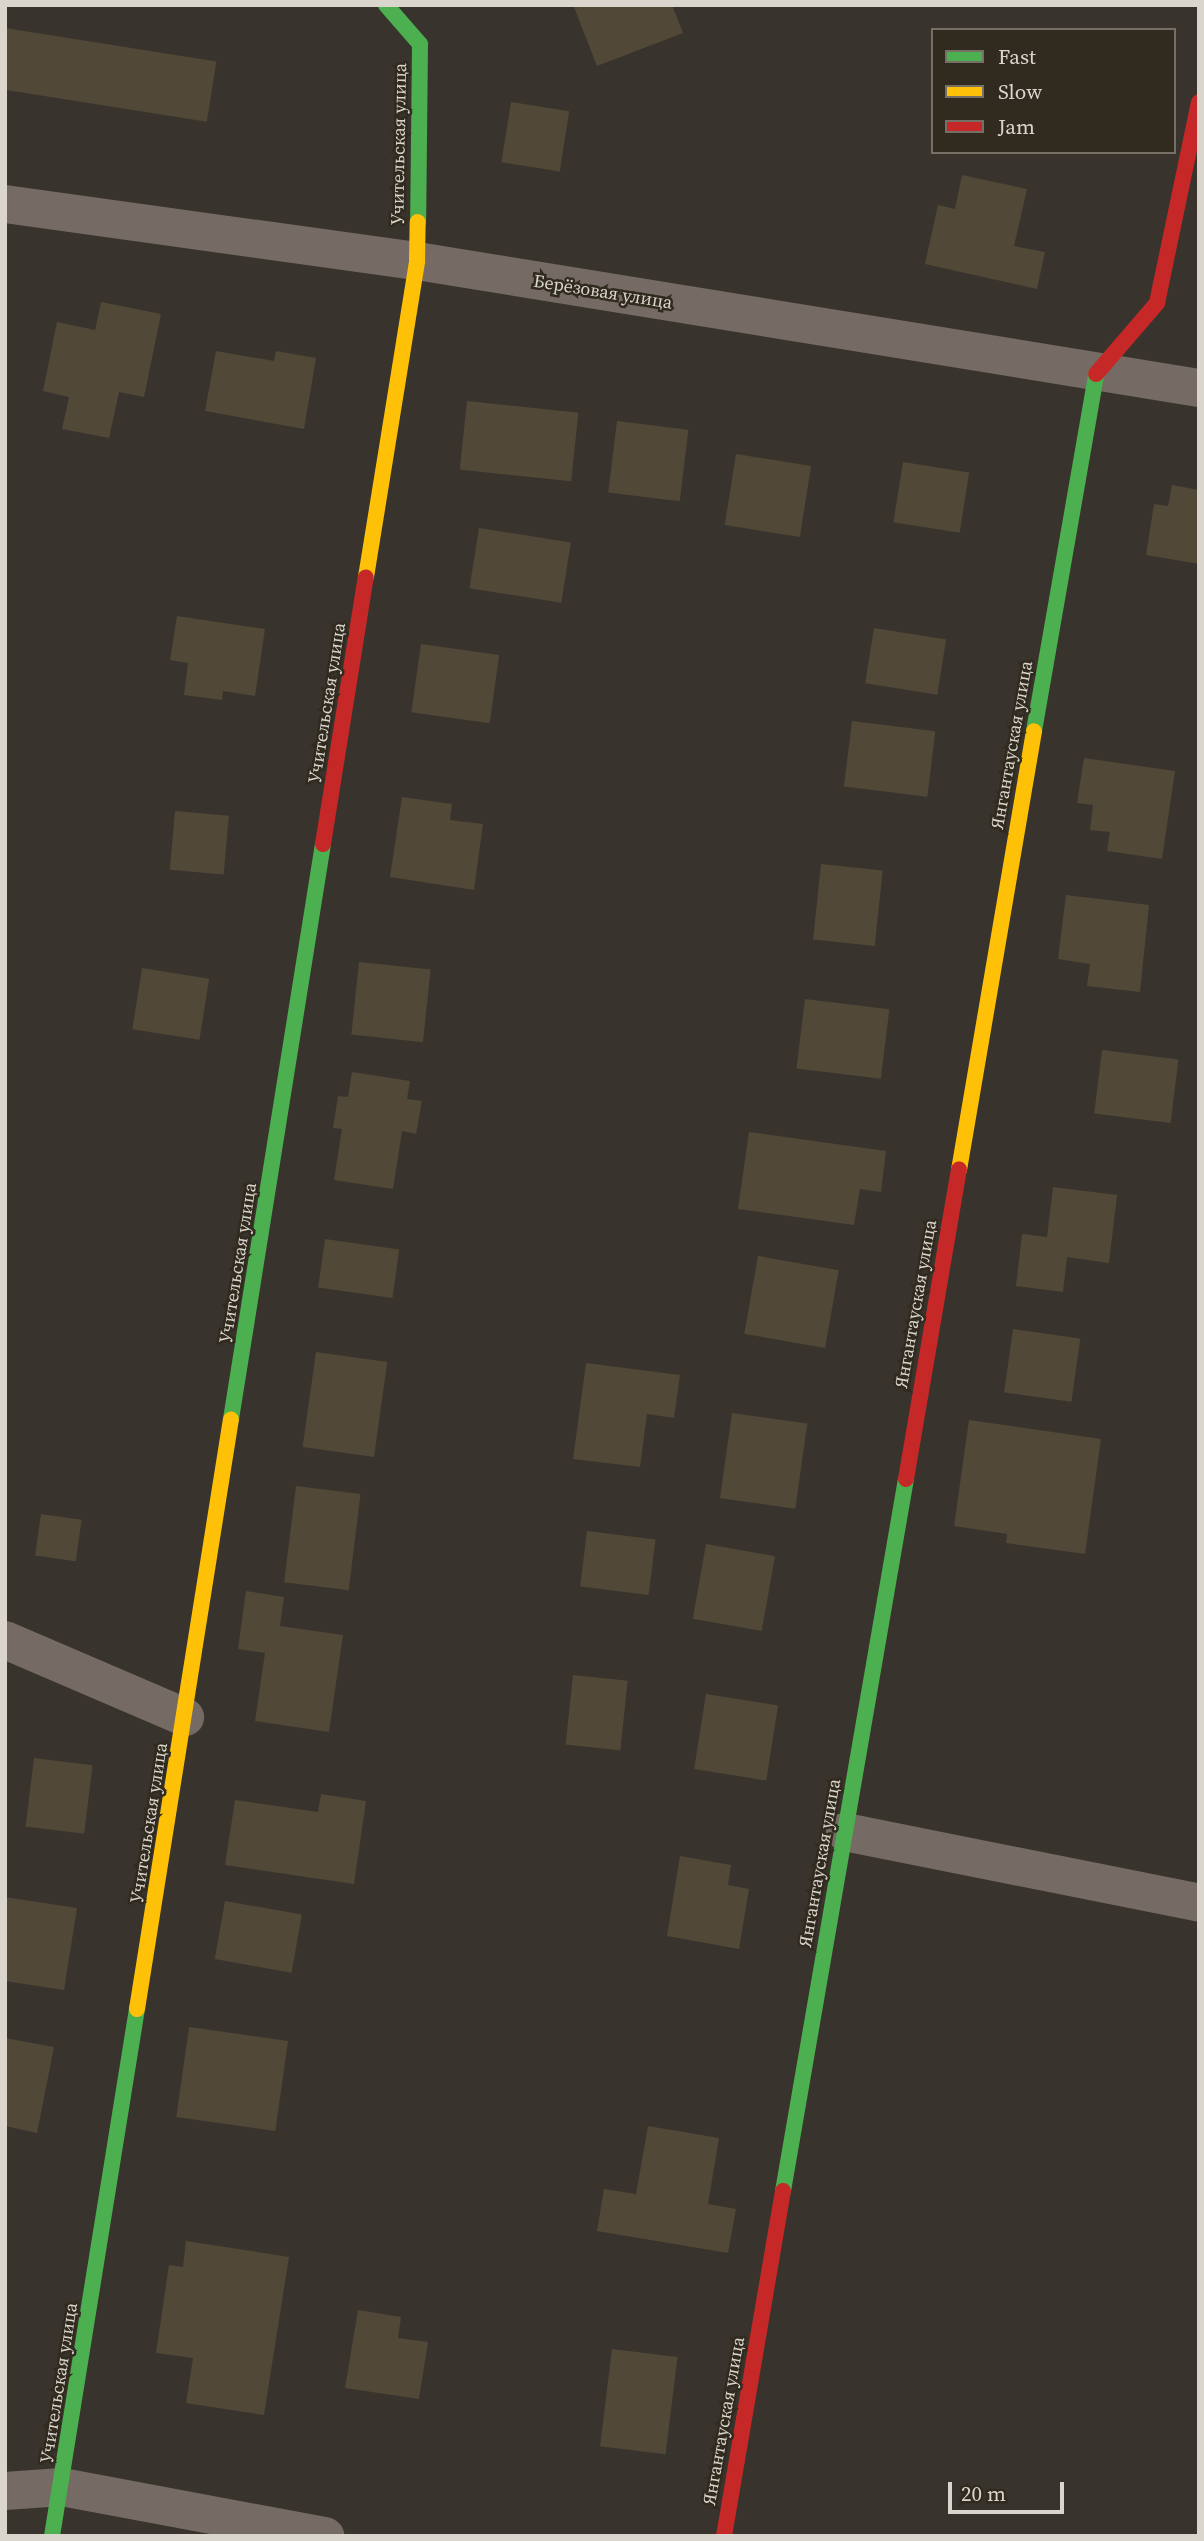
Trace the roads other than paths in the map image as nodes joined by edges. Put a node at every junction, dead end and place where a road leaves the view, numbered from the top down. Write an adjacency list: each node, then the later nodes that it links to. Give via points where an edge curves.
1 (386, 5): 4 (street, Учительская улица, via 420,44)
2 (1199, 102): 5 (street, via 1157,303)
3 (5, 204): 4 (street, Берёзовая улица)
4 (417, 261): 5 (street, Берёзовая улица); 8 (street, Учительская улица)
5 (1096, 373): 6 (street, Берёзовая улица); 9 (street, Янгантауская улица)
6 (1199, 388)
7 (5, 1640): 8 (street)
8 (185, 1717): 11 (street, Учительская улица)
9 (845, 1832): 10 (street); 15 (street, Янгантауская улица)
10 (1199, 1903)
11 (62, 2487): 12 (street); 13 (street, Учительская улица); 14 (street)
12 (5, 2491)
13 (52, 2536)
14 (325, 2536)
15 (724, 2536)

